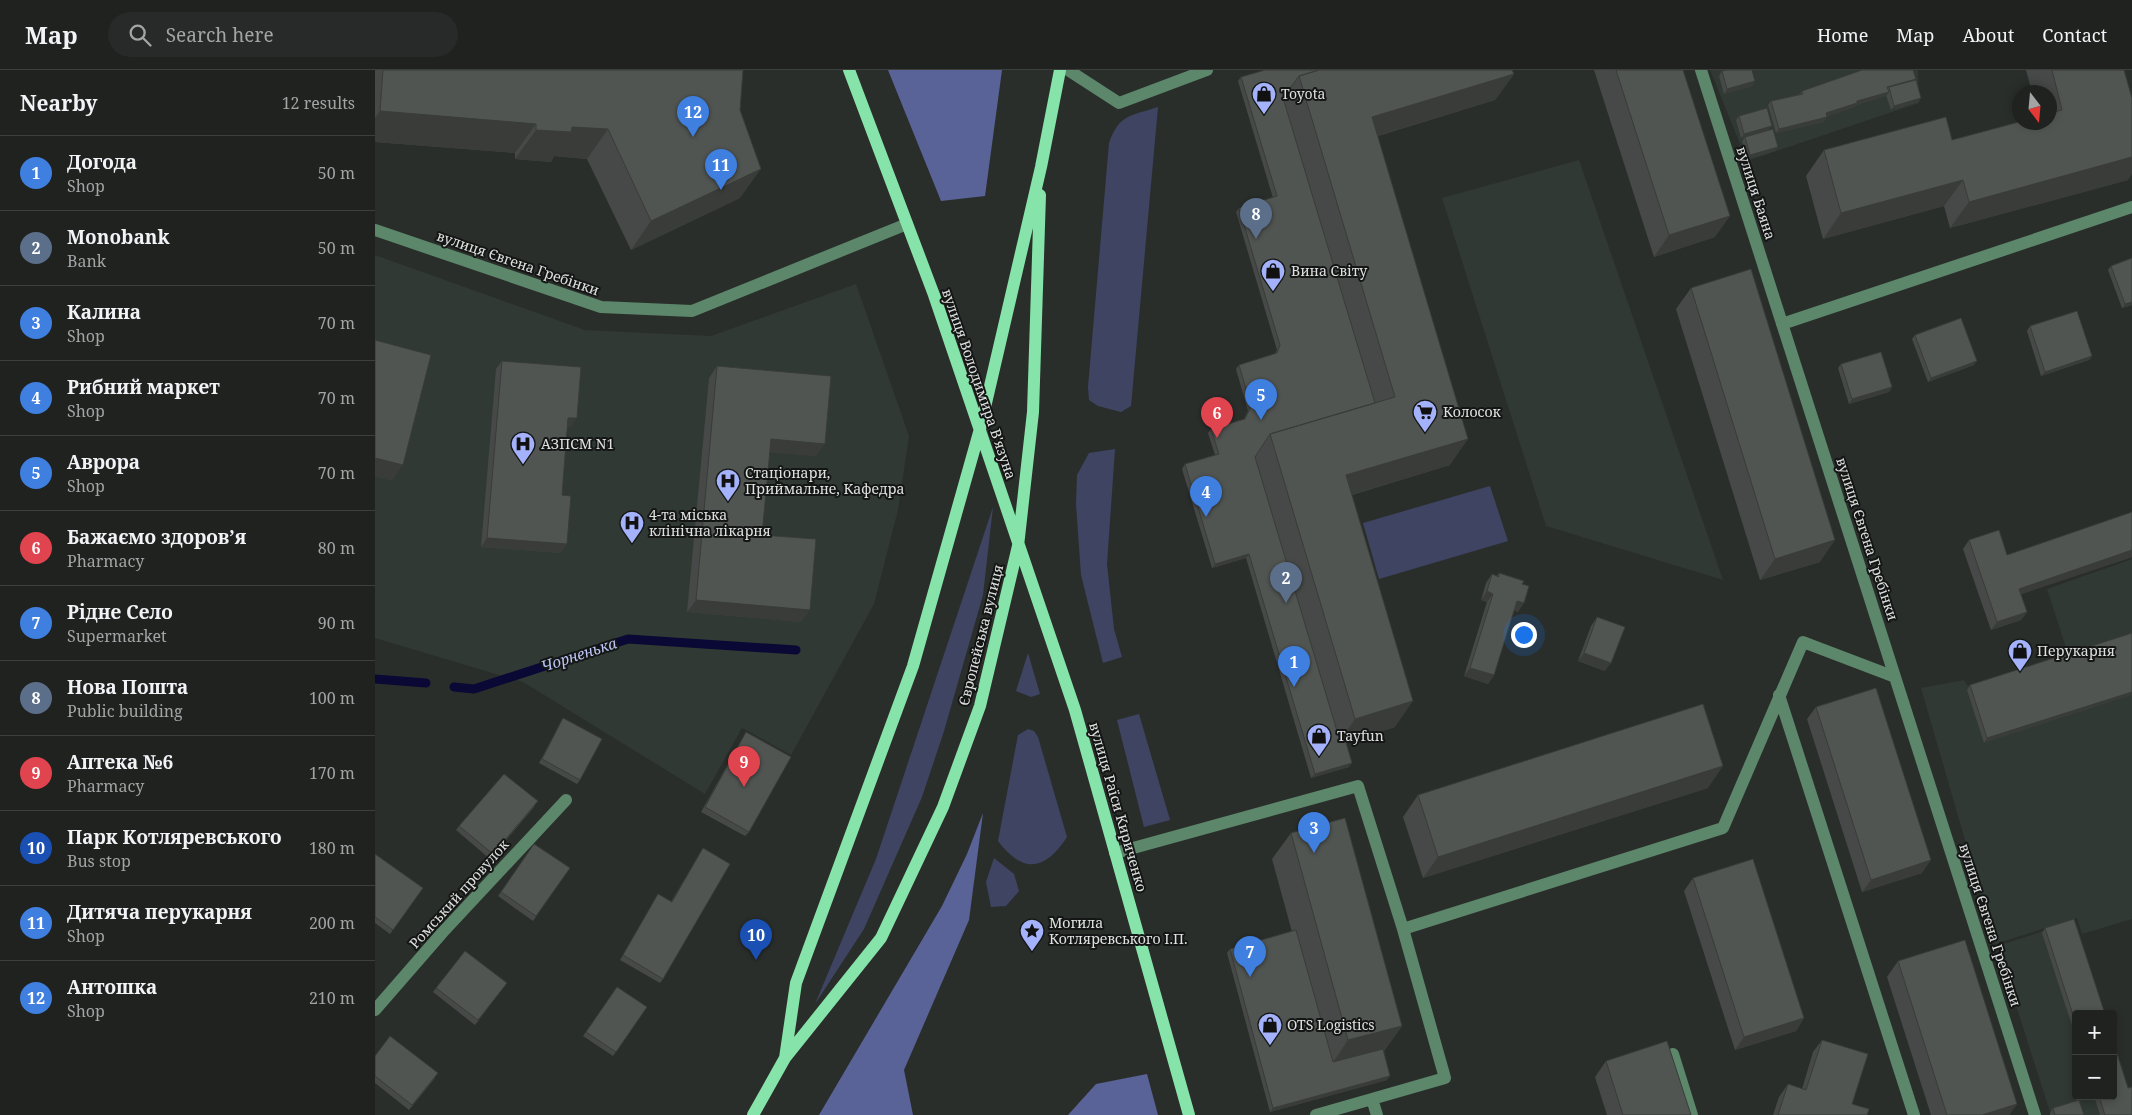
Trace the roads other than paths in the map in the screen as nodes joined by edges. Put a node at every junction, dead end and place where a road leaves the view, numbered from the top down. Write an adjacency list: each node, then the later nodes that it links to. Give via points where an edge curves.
1 (849, 70): 8 (main road, вулиця Володимира В'язуна)
2 (1060, 70): 6 (main road, Європейська вулиця)
3 (1069, 70): 4 (street, via 1119,103)
4 (1207, 70)
5 (1701, 70): 10 (street, вулиця Баяна)
6 (1041, 167): 11 (main road, Європейська вулиця); 12 (main road, Європейська вулиця, via 1033,412)
7 (2132, 207): 10 (street)
8 (907, 224): 9 (street, вулиця Євгена Гребінки, via 692,311 601,307); 11 (main road, вулиця Володимира В'язуна)
9 (375, 230)
10 (1782, 324): 13 (street, вулиця Євгена Гребінки)
11 (980, 429): 12 (main road, вулиця Володимира В'язуна); 21 (main road, Європейська вулиця, via 913,666 796,983)
12 (1018, 546): 15 (main road, вулиця Володимира В'язуна); 21 (main road, Європейська вулиця, via 982,700 943,807 881,938)
13 (1895, 677): 14 (street, via 1803,642); 29 (street, вулиця Євгена Гребінки)
14 (1779, 695): 18 (street, via 1723,828); 28 (street)
15 (1075, 710): 17 (main road, вулиця Раїси Кириченко)
16 (567, 800): 19 (street, Ромський провулок)
17 (1115, 853): 18 (street, via 1358,786); 24 (main road, вулиця Раїси Кириченко)
18 (1403, 929): 22 (street, via 1445,1078)
19 (375, 1010)
20 (1673, 1054): 27 (street)
21 (785, 1058): 23 (main road, Європейська вулиця)
22 (1372, 1099): 25 (street); 26 (street)
23 (753, 1115)
24 (1189, 1115)
25 (1316, 1115)
26 (1377, 1115)
27 (1692, 1115)
28 (1914, 1115)
29 (2035, 1115)

